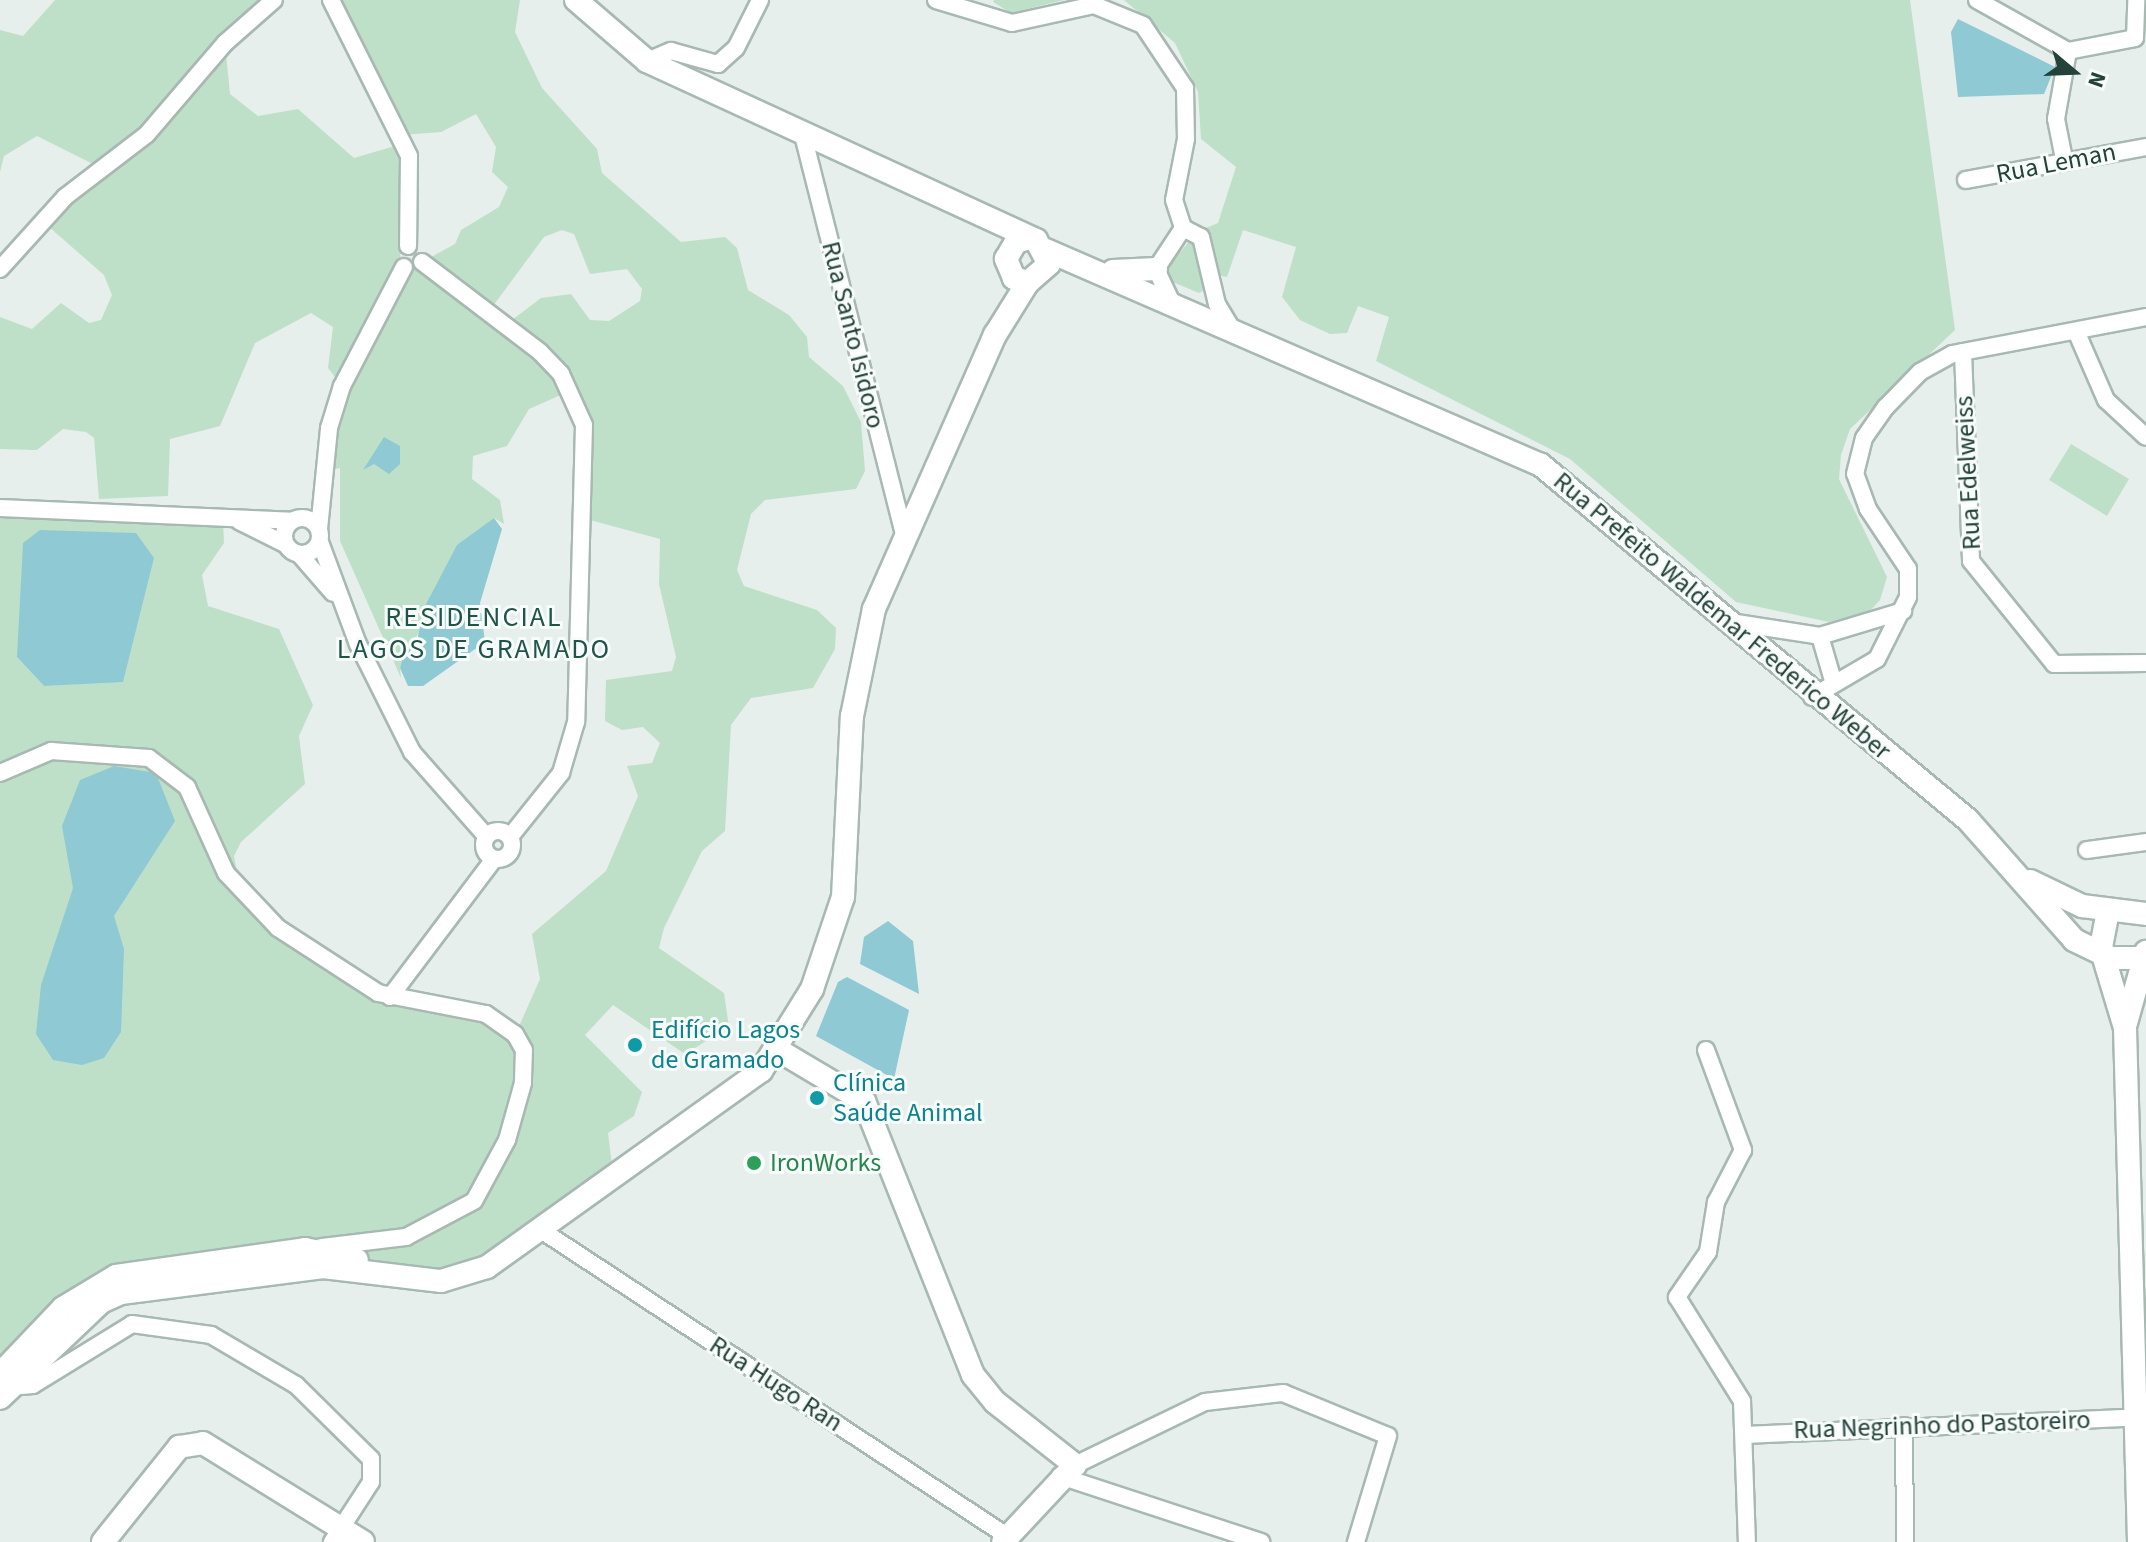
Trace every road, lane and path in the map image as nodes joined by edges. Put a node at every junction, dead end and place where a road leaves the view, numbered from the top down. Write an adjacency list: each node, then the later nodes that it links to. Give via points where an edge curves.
1 (274, 0): 19 (street, via 225,43 147,134 57,205)
2 (331, 0): 15 (street, via 409,156)
3 (576, 0): 9 (main road)
4 (760, 0): 9 (street, via 736,48 718,64 671,51)
5 (936, 0): 14 (street, via 1012,23 1094,5 1143,25 1185,88 1186,139 1174,200)
6 (1977, 0): 8 (street)
7 (2136, 0): 8 (street, via 2135,38)
8 (2068, 51): 12 (street, via 2056,119)
9 (647, 61): 10 (main road)
10 (803, 135): 16 (main road, via 983,215); 33 (street, Rua Santo Isidoro)
11 (2146, 147): 12 (street, Rua Leman)
12 (2064, 159): 13 (street, Rua Leman)
13 (1966, 180)
14 (1183, 228): 20 (street); 25 (street, via 1201,237 1217,304)
15 (408, 246): 17 (street, via 418,248); 18 (street, via 400,253)
16 (1028, 261): 21 (main road, Rua Prefeito Waldemar Frederico Weber); 22 (main road, Rua Prefeito Waldemar Frederico Weber); 33 (main road)
17 (422, 262): 18 (street); 46 (street, via 540,352 561,374 584,425 576,722 561,773)
18 (404, 267): 29 (street, via 342,386)
19 (0, 269)
20 (1156, 269): 21 (main road); 23 (street)
21 (1104, 270): 22 (main road, Rua Prefeito Waldemar Frederico Weber)
22 (1127, 282): 23 (main road, Rua Prefeito Waldemar Frederico Weber)
23 (1171, 301): 25 (main road, Rua Prefeito Waldemar Frederico Weber)
24 (2146, 317): 26 (street)
25 (1232, 329): 39 (main road, Rua Prefeito Waldemar Frederico Weber, via 1541,465)
26 (2076, 331): 27 (street); 28 (street, via 2106,400)
27 (1963, 352): 38 (street, via 1935,360 1911,381 1874,422 1858,455 1858,490 1908,569); 41 (street, Rua Edelweiss, via 1971,561 2054,664)
28 (2146, 437)
29 (323, 472): 32 (street); 34 (street)
30 (0, 508): 31 (street)
31 (230, 517): 32 (street); 35 (street)
32 (298, 519): 34 (street); 35 (street)
33 (904, 534): 57 (main road, via 856,680 840,910 812,989)
34 (320, 536): 36 (street); 37 (street)
35 (285, 544): 36 (street)
36 (300, 555): 37 (street)
37 (340, 601): 45 (street, via 412,752)
38 (1903, 611): 40 (street); 42 (street, via 1877,659)
39 (1725, 621): 40 (street); 43 (main road, Rua Prefeito Waldemar Frederico Weber)
40 (1820, 636): 42 (street)
41 (2146, 663)
42 (1834, 684): 43 (street)
43 (1812, 697): 50 (main road, Rua Prefeito Waldemar Frederico Weber, via 1968,820)
44 (0, 773): 55 (street, via 51,751 130,754 165,767 187,787 226,873 258,912)
45 (486, 836): 46 (street, via 495,830); 49 (street, via 485,852)
46 (510, 837): 49 (street, via 509,853)
47 (2146, 842): 48 (street)
48 (2087, 850)
49 (494, 859): 55 (street)
50 (2024, 878): 51 (main road); 53 (main road, Rua Prefeito Waldemar Frederico Weber, via 2062,930)
51 (2108, 911): 52 (main road); 53 (main road, via 2101,929)
52 (2145, 915)
53 (2106, 956): 54 (main road); 56 (main road)
54 (2145, 956): 56 (main road)
55 (390, 997): 60 (street, via 494,1017 524,1050 523,1083 507,1140 474,1201 426,1231)
56 (2125, 1028): 64 (main road)
57 (778, 1050): 59 (main road, via 742,1088); 67 (main road, via 864,1101 973,1375)
58 (1706, 1050): 66 (street, via 1743,1150 1716,1202 1708,1252 1677,1297 1734,1384)
59 (544, 1232): 62 (main road, via 463,1277); 69 (street, Rua Hugo Ran)
60 (341, 1249): 61 (main road); 62 (main road)
61 (306, 1259): 62 (main road); 63 (main road, via 121,1293); 63 (main road, via 116,1276 63,1308)
62 (394, 1278)
63 (13, 1382): 68 (street, via 132,1324 211,1335 296,1385 371,1459 371,1482)
64 (2138, 1417): 65 (street, Rua Negrinho do Pastoreiro); 76 (main road)
65 (1904, 1426): 66 (street, Rua Negrinho do Pastoreiro); 75 (street)
66 (1747, 1435): 74 (street)
67 (1067, 1470): 69 (main road); 72 (street); 73 (street, via 1205,1402 1255,1392 1283,1393 1388,1436)
68 (337, 1535): 70 (main road, via 216,1449 179,1447); 71 (main road)
69 (1005, 1539)
70 (103, 1542)
71 (363, 1542)
72 (1261, 1542)
73 (1356, 1542)
74 (1747, 1542)
75 (1905, 1542)
76 (2139, 1542)

